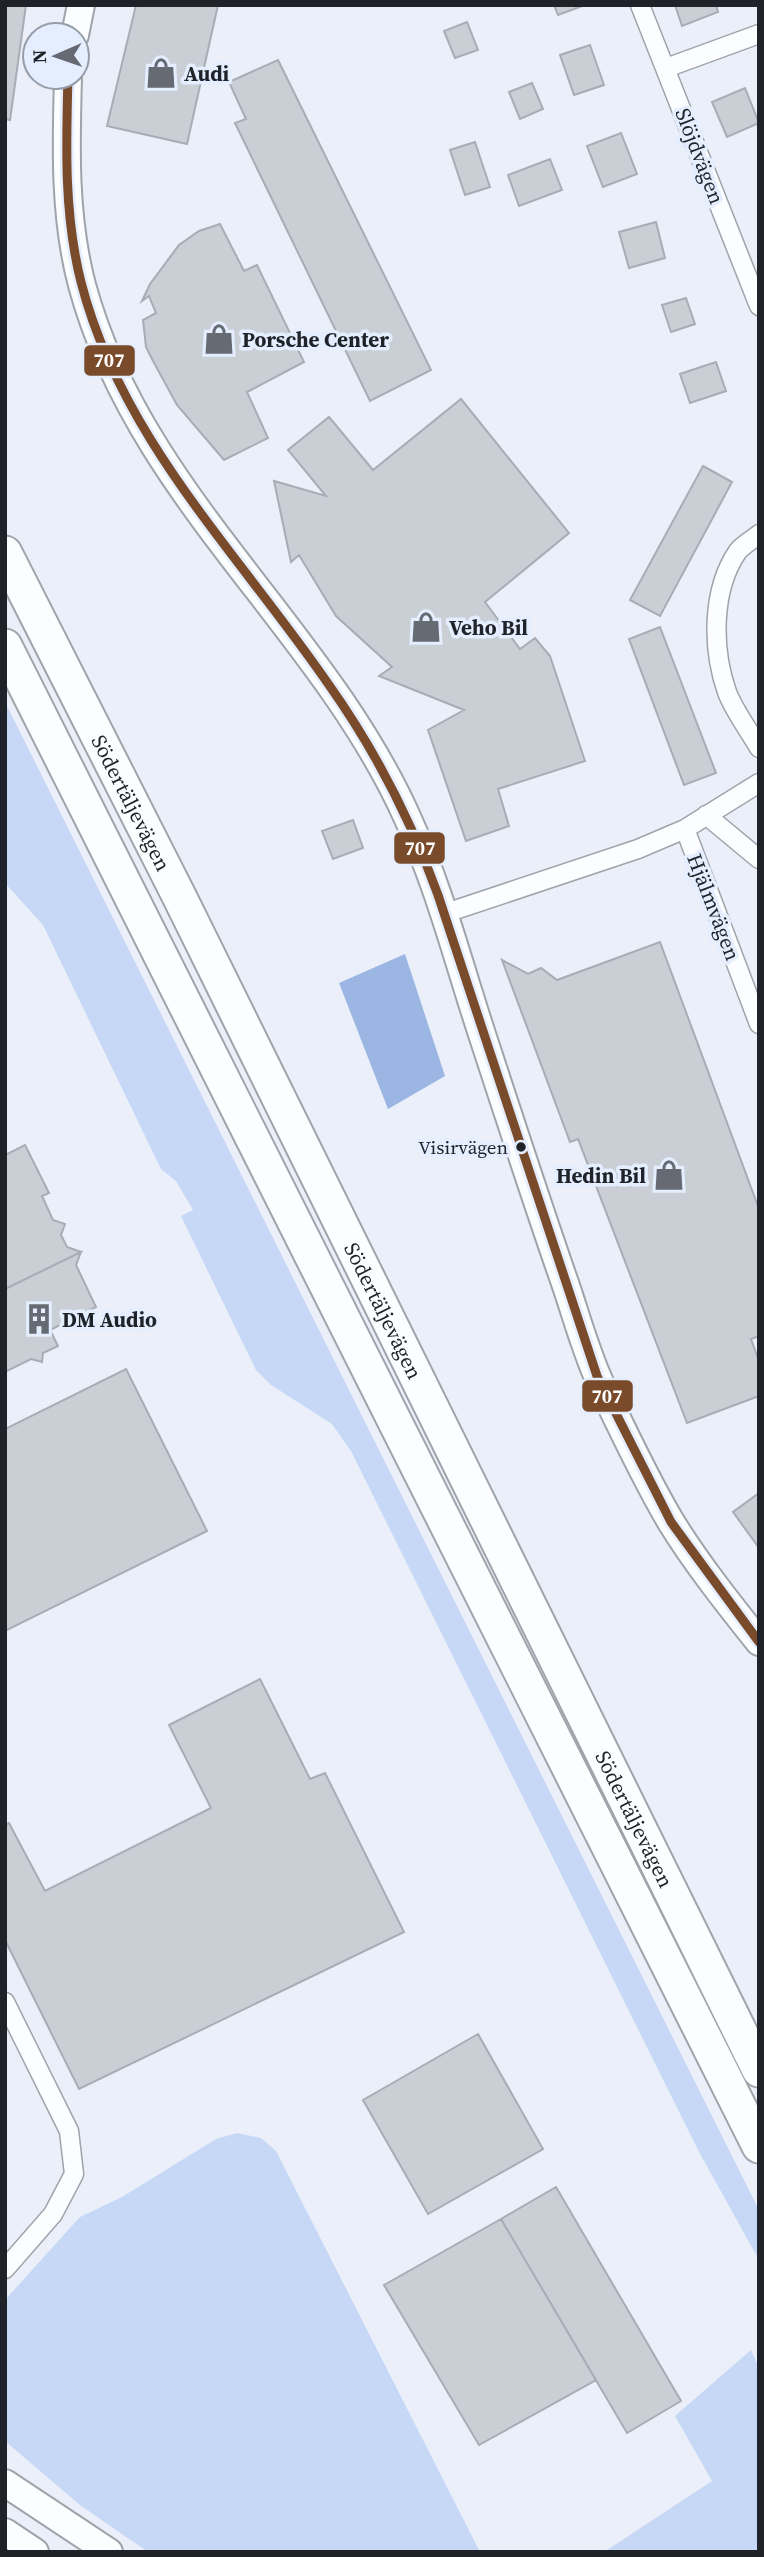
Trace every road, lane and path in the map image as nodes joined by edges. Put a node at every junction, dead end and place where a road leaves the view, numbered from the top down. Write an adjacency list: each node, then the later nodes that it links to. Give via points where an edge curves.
1 (640, 5): 3 (street, Slöjdvägen)
2 (759, 34): 3 (street)
3 (666, 68): 5 (street, Slöjdvägen)
4 (68, 91): 14 (street, via 65,172 71,228 102,347 137,421 187,500 326,679 380,759 410,822)
5 (759, 306)
6 (759, 534): 9 (street, via 739,550 727,572 717,630 728,694)
7 (5, 553): 18 (highway, Södertäljevägen)
8 (5, 646): 19 (highway, Södertäljevägen)
9 (759, 748)
10 (759, 783): 11 (street)
11 (706, 815): 12 (street); 13 (street)
12 (685, 830): 14 (street); 15 (street, Hjälmvägen)
13 (759, 859)
14 (443, 914): 16 (street, via 521,1158 601,1385 671,1521)
15 (759, 1024)
16 (759, 1642)
17 (5, 2002): 20 (street, via 69,2131 74,2174 53,2214)
18 (759, 2070)
19 (759, 2146)
20 (5, 2269)
21 (5, 2473): 22 (street)
22 (16, 2490): 25 (street)
23 (5, 2532): 24 (street)
24 (35, 2552)
25 (110, 2552)

